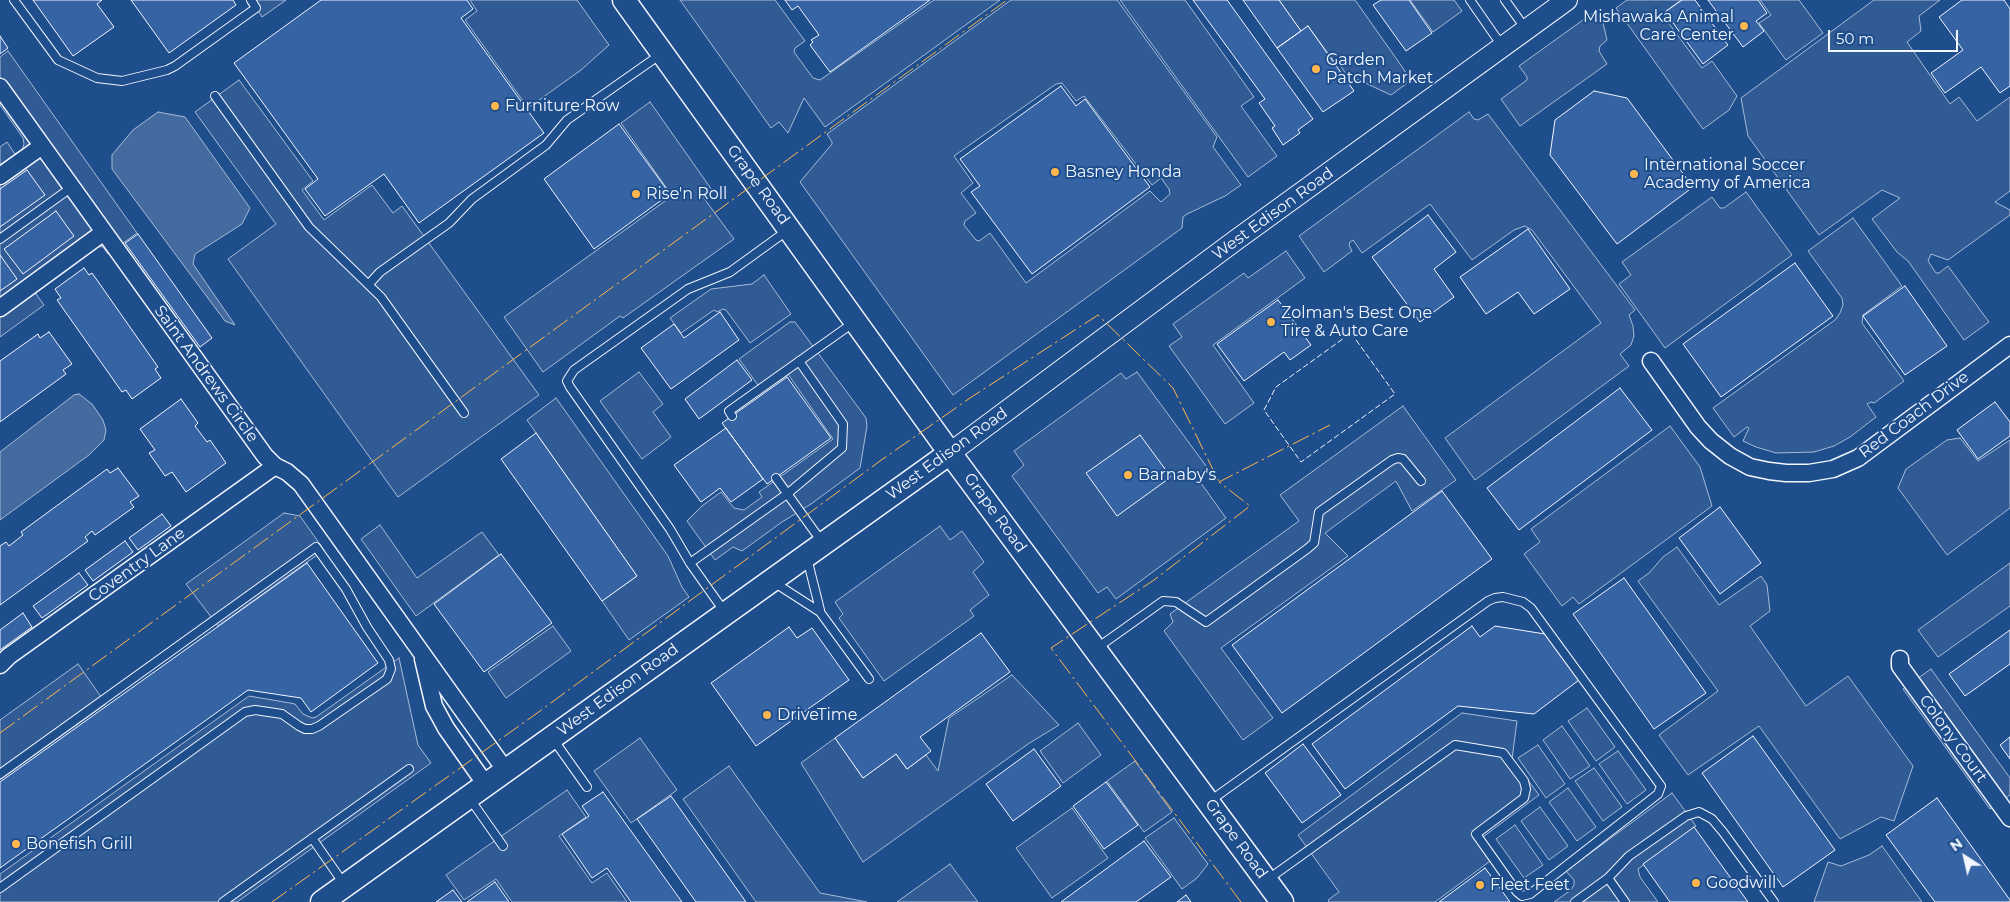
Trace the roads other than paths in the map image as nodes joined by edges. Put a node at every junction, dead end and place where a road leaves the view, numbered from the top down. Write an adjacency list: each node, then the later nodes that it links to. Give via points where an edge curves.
1 (14, 0): 2 (lane, via 58,60 97,78 116,81 175,66 256,8)
2 (251, 0)
3 (624, 0): 9 (main road, Grape Road)
4 (1470, 0): 8 (lane)
5 (1505, 0): 7 (lane)
6 (1567, 0): 7 (street, West Edison Road)
7 (1526, 30): 8 (street, West Edison Road)
8 (1503, 47): 26 (street, West Edison Road)
9 (662, 53): 15 (main road, Grape Road); 18 (lane, via 567,120 546,145 472,199 449,222 380,272)
10 (0, 87): 12 (street, Saint Andrews Circle)
11 (215, 96): 18 (lane, via 309,227)
12 (42, 146): 13 (street); 14 (street, Saint Andrews Circle)
13 (0, 176)
14 (72, 187): 16 (street, Saint Andrews Circle); 17 (lane)
15 (790, 229): 20 (main road, Grape Road); 32 (lane, via 730,272 688,289 574,370 568,381)
16 (104, 232): 19 (street); 27 (street, Saint Andrews Circle)
17 (0, 240)
18 (369, 284): 24 (lane)
19 (0, 308)
20 (856, 320): 22 (lane); 26 (main road, Grape Road)
21 (2010, 345): 23 (street, Red Coach Drive, via 1858,458 1833,469 1809,473 1786,474 1750,467 1730,456 1698,427)
22 (799, 361): 25 (lane, via 728,411); 30 (lane, via 843,424 842,448)
23 (1651, 361)
24 (464, 413)
25 (732, 416)
26 (950, 452): 31 (main road, West Edison Road); 36 (main road, Grape Road)
27 (274, 466): 37 (street, Saint Andrews Circle, via 302,484); 39 (street, Coventry Lane, via 9,656)
28 (776, 478): 30 (lane)
29 (1420, 481): 36 (lane, via 1404,459 1392,460 1318,512 1314,543 1206,622 1176,602 1163,601)
30 (788, 494): 31 (lane); 32 (lane)
31 (815, 549): 33 (main road, West Edison Road); 34 (lane)
32 (690, 563): 35 (lane)
33 (772, 580): 34 (lane); 35 (main road, West Edison Road)
34 (820, 612): 40 (lane)
35 (726, 613): 41 (main road, West Edison Road)
36 (1095, 649): 47 (main road, Grape Road)
37 (421, 651): 43 (street, Saint Andrews Circle); 46 (street, Saint Andrews Circle, via 434,706)
38 (1900, 659): 48 (street, Colony Court, via 1900,666)
39 (0, 666)
40 (869, 679)
41 (552, 737): 43 (main road, West Edison Road); 45 (lane)
42 (409, 769): 49 (lane)
43 (506, 770): 46 (main road, West Edison Road)
44 (0, 774): 53 (lane, via 316,547 389,660 391,670 386,679 312,729 298,726 282,714 255,710 245,712)
45 (587, 787)
46 (477, 791): 50 (lane); 54 (main road, West Edison Road)
47 (1208, 802): 52 (main road, Grape Road); 52 (lane, via 1495,598 1514,598 1538,616 1659,782 1661,790 1525,896 1519,895 1476,834 1524,798 1524,781 1504,753 1456,745)
48 (2010, 818)
49 (312, 838): 54 (lane); 55 (lane)
50 (503, 846)
51 (1608, 878): 57 (lane); 58 (lane); 59 (lane, via 1630,856 1686,816 1699,812 1723,832)
52 (1266, 881): 56 (main road, Grape Road)
53 (0, 888)
54 (338, 893)
55 (223, 902)
56 (1282, 902)
57 (1575, 902)
58 (1625, 902)
59 (1774, 902)

